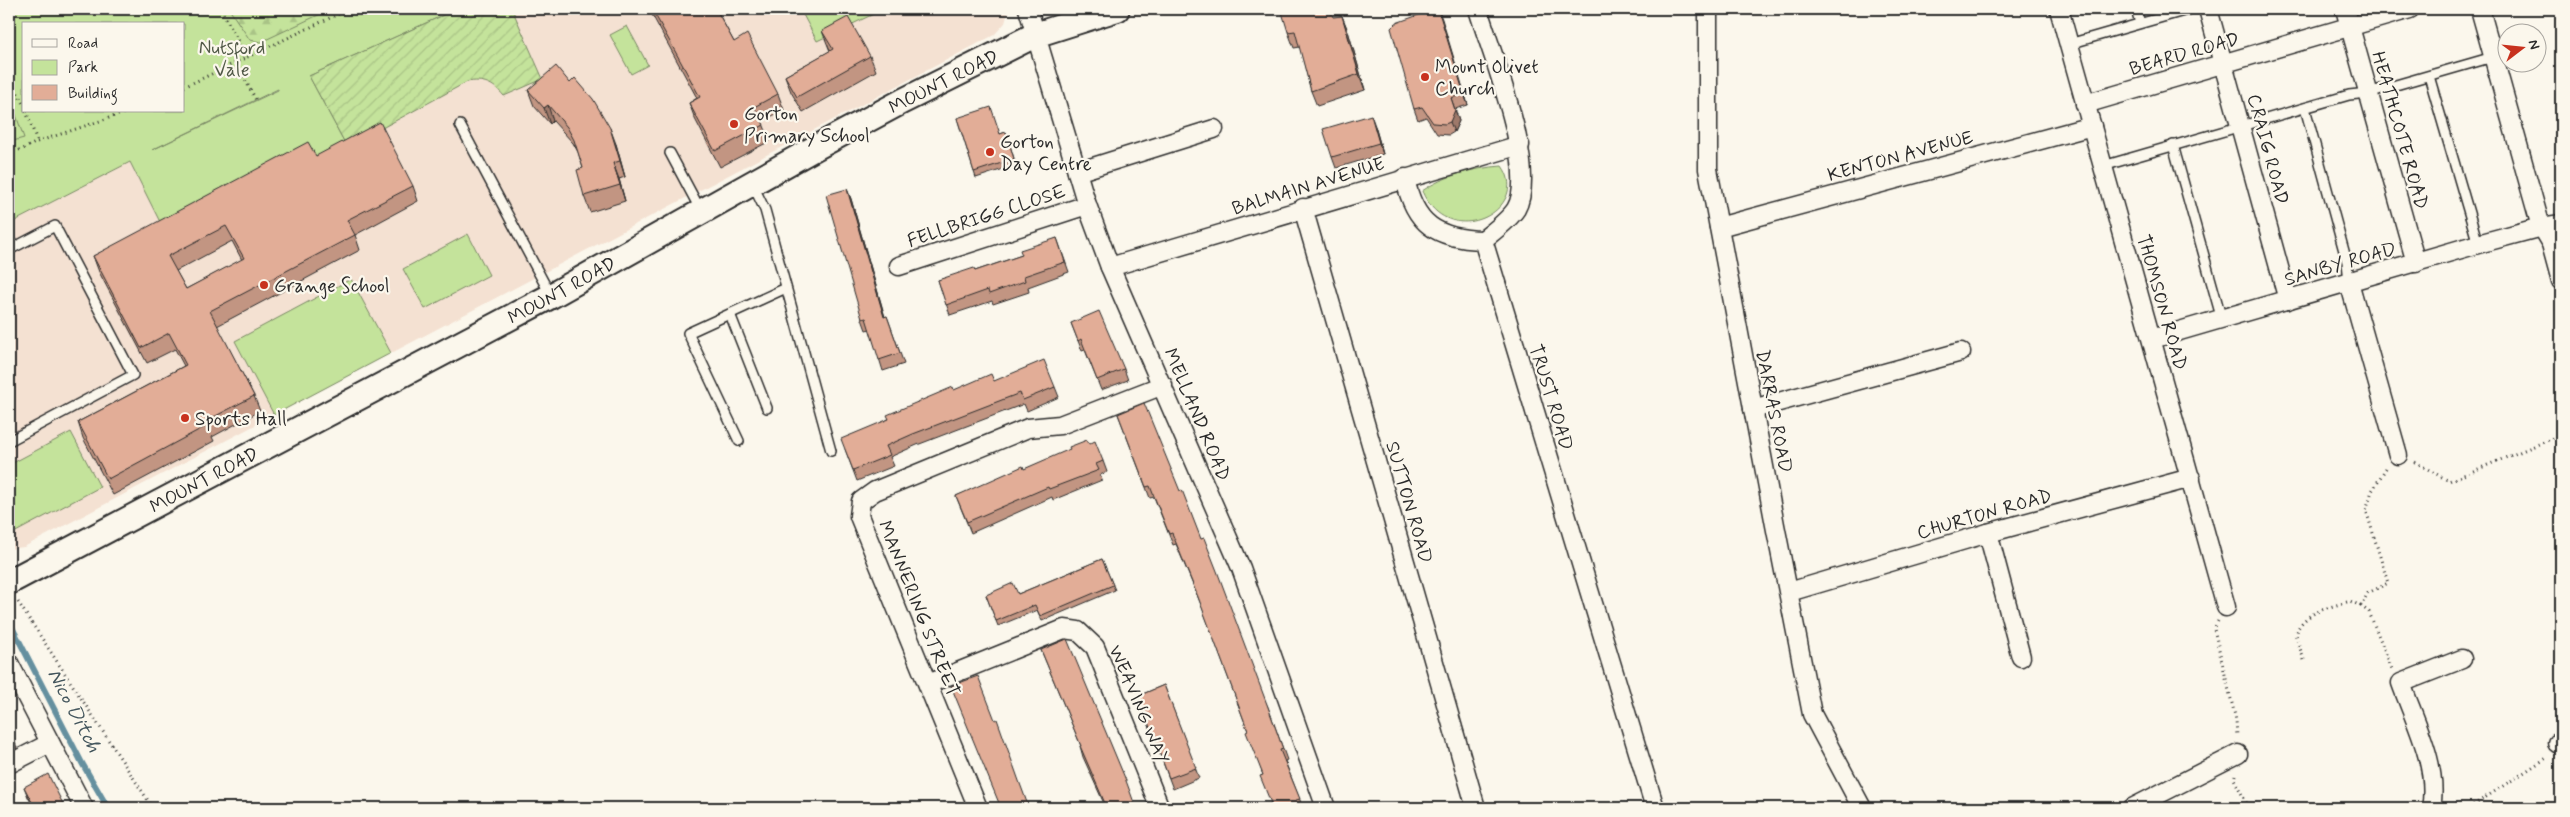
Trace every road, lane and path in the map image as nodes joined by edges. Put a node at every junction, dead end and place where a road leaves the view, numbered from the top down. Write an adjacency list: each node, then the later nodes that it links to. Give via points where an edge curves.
1 (221, 9): 20 (path)
2 (349, 9): 20 (path)
3 (1028, 9): 18 (street, MELLAND ROAD)
4 (1117, 9): 18 (main road, MOUNT ROAD)
5 (1410, 9): 17 (path)
6 (1478, 9): 39 (street)
7 (1708, 9): 51 (street, DARRAS ROAD, via 1708,169)
8 (2059, 9): 19 (street, THOMSON ROAD)
9 (2136, 9): 15 (lane)
10 (2191, 9): 15 (lane)
11 (2208, 9): 23 (street, CRAIG ROAD)
12 (2344, 9): 16 (street, HEATHCOTE ROAD)
13 (2410, 9): 16 (street, BEARD ROAD)
14 (2480, 9): 21 (street)
15 (2140, 23): 19 (lane)
16 (2350, 26): 23 (street, BEARD ROAD); 27 (street, HEATHCOTE ROAD)
17 (1416, 28)
18 (1035, 35): 44 (street, MELLAND ROAD); 46 (main road, MOUNT ROAD, via 903,101)
19 (2069, 44): 30 (street, THOMSON ROAD)
20 (249, 56): 22 (path)
21 (2492, 57): 25 (lane); 52 (street)
22 (236, 63): 26 (path); 28 (path)
23 (2223, 63): 30 (street, BEARD ROAD); 36 (street, CRAIG ROAD)
24 (9, 75): 29 (path)
25 (2429, 76): 27 (lane); 54 (lane)
26 (185, 87)
27 (2368, 93): 31 (lane); 56 (street, HEATHCOTE ROAD)
28 (256, 100)
29 (22, 102)
30 (2085, 104): 35 (street, THOMSON ROAD)
31 (2304, 108): 36 (lane); 60 (lane, via 2347,262)
32 (26, 112): 38 (path)
33 (127, 112): 38 (path)
34 (460, 125): 62 (lane)
35 (2092, 126): 43 (street, THOMSON ROAD); 51 (street, KENTON AVENUE)
36 (2240, 126): 40 (lane); 63 (street, CRAIG ROAD)
37 (1214, 129): 44 (street)
38 (37, 142): 41 (path)
39 (1520, 145): 45 (street, BALMAIN AVENUE); 53 (street, via 1523,180 1516,208 1499,228)
40 (2173, 145): 43 (lane); 65 (lane)
41 (9, 152)
42 (670, 153): 49 (lane)
43 (2103, 166): 66 (street, THOMSON ROAD)
44 (1077, 172): 47 (street, MELLAND ROAD)
45 (1405, 178): 48 (street, BALMAIN AVENUE); 53 (street, via 1414,210 1434,229 1450,237)
46 (752, 183): 49 (main road, MOUNT ROAD); 61 (lane, via 764,210)
47 (1087, 205): 57 (street, FELLBRIGG CLOSE); 58 (street, MELLAND ROAD)
48 (1303, 208): 58 (street, BALMAIN AVENUE); 97 (street, SUTTON ROAD)
49 (701, 211): 62 (main road, MOUNT ROAD)
50 (2561, 224): 52 (street, SANBY ROAD)
51 (1719, 227): 70 (street, DARRAS ROAD)
52 (2541, 227): 54 (street, SANBY ROAD); 59 (street, via 2550,244)
53 (1483, 240): 98 (street, TRUST ROAD)
54 (2478, 244): 56 (street, SANBY ROAD)
55 (9, 250): 72 (lane, via 55,226 133,375)
56 (2416, 263): 60 (street, SANBY ROAD)
57 (899, 266)
58 (1110, 267): 68 (street, MELLAND ROAD)
59 (2561, 281)
60 (2349, 282): 63 (street, SANBY ROAD); 75 (street)
61 (786, 288): 64 (lane); 74 (lane)
62 (552, 296): 78 (main road, MOUNT ROAD)
63 (2288, 300): 65 (street, SANBY ROAD)
64 (730, 314): 69 (lane); 73 (lane, via 688,333)
65 (2222, 320): 66 (street, SANBY ROAD)
66 (2152, 339): 76 (street, THOMSON ROAD)
67 (1960, 352): 70 (street)
68 (1163, 385): 87 (street, MANNERING STREET, via 1060,424 1020,431 875,491 861,501 859,516); 96 (street, MELLAND ROAD, via 1241,568)
69 (767, 408)
70 (1753, 409): 79 (street, DARRAS ROAD)
71 (2561, 431): 75 (path, via 2551,439 2449,481)
72 (9, 441)
73 (739, 441)
74 (831, 451)
75 (2398, 455): 80 (path, via 2382,473 2366,510 2388,583 2368,592)
76 (2191, 478): 77 (street, CHURTON ROAD); 81 (street, THOMSON ROAD)
77 (1988, 534): 79 (street, CHURTON ROAD); 82 (street)
78 (12, 590): 93 (path)
79 (1789, 592): 99 (street, DARRAS ROAD, via 1812,714)
80 (2361, 606): 84 (path, via 2350,601 2316,611 2300,622 2295,634); 86 (path, via 2369,612 2388,661)
81 (2226, 607): 90 (path, via 2214,629 2236,720)
82 (2021, 657)
83 (2462, 659): 86 (street)
84 (2304, 660)
85 (9, 663): 88 (street)
86 (2401, 683): 102 (street, via 2430,766 2434,796)
87 (928, 684): 94 (street, MANNERING STREET); 95 (street, WEAVING WAY, via 1064,629 1078,630 1095,647)
88 (50, 742): 91 (street); 92 (street)
89 (2559, 744): 103 (path, via 2549,757)
90 (2238, 754): 100 (street); 101 (path, via 2234,779)
91 (9, 764)
92 (84, 808)
93 (153, 808)
94 (978, 808)
95 (1160, 808)
96 (1326, 808)
97 (1476, 808)
98 (1655, 808)
99 (1862, 808)
100 (2132, 808)
101 (2249, 808)
102 (2431, 808)
103 (2469, 808)

